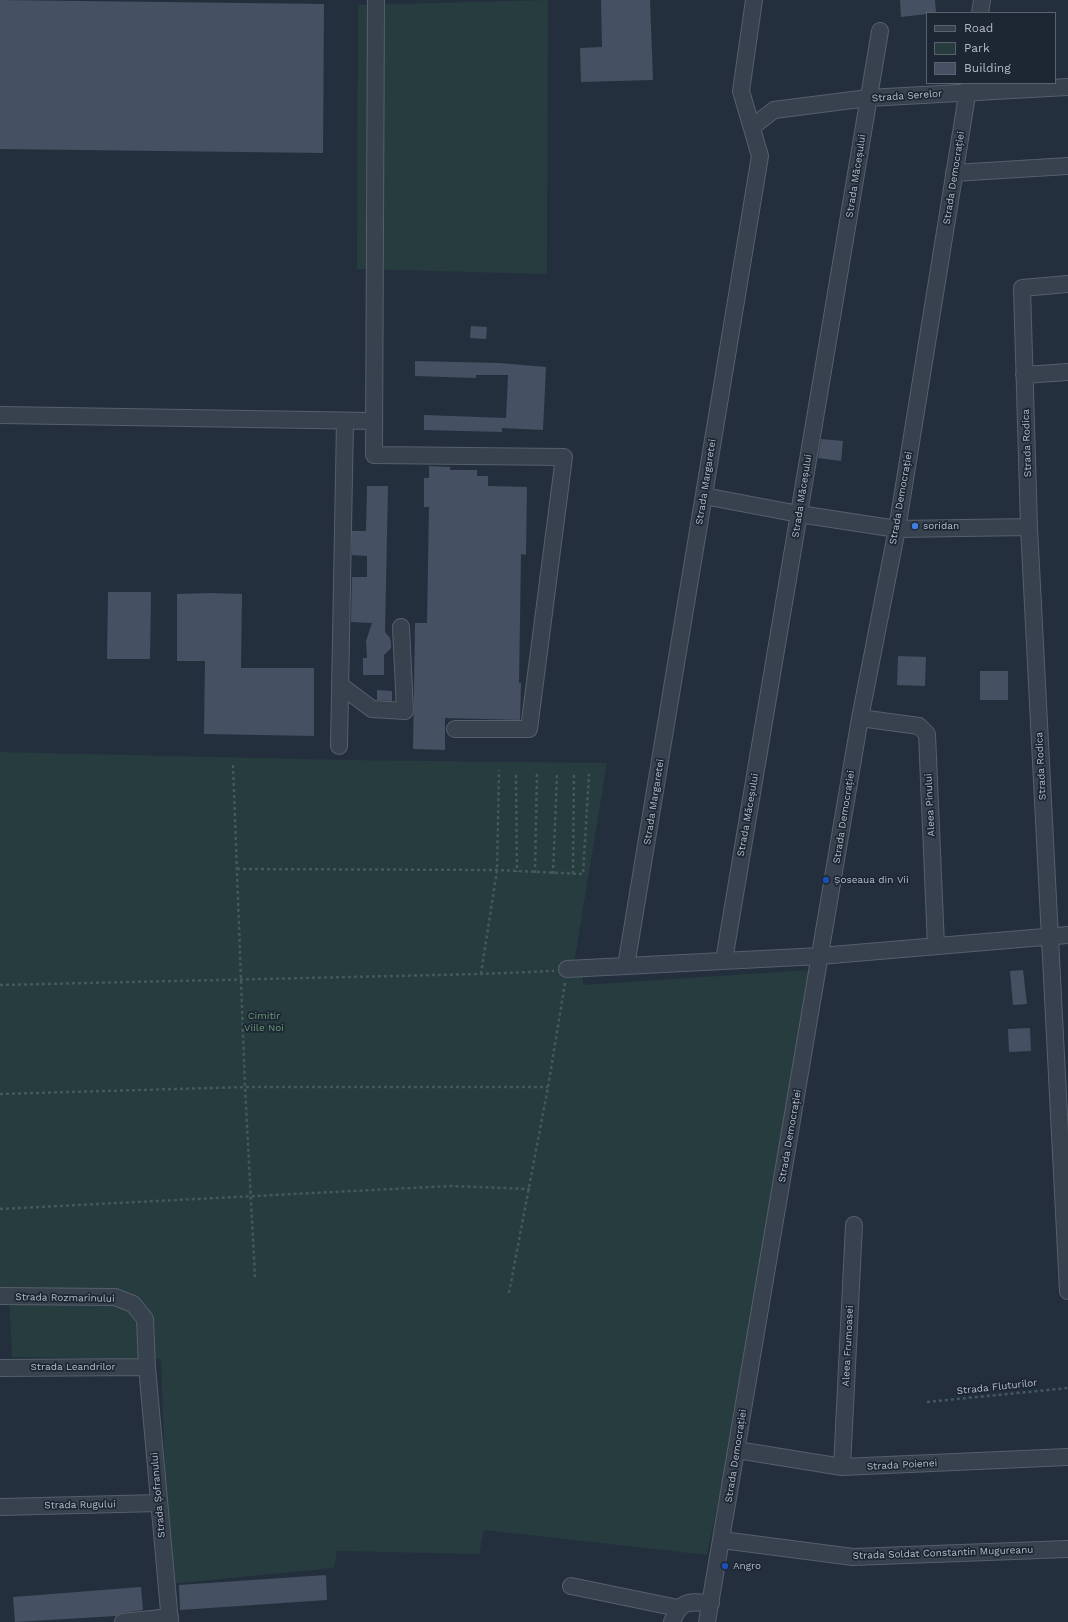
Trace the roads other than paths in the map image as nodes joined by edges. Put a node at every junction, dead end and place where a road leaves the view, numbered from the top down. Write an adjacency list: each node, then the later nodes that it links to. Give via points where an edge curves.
1 (376, 0): 17 (street)
2 (754, 0): 9 (street, Strada Margaretei, via 741,91)
3 (982, 0): 4 (street)
4 (980, 12)
5 (880, 31): 8 (street, Strada Măceșului)
6 (968, 87): 7 (street, Strada Serelor); 8 (street, Strada Serelor); 11 (street, Strada Democrației)
7 (1068, 87)
8 (868, 98): 9 (street, Strada Serelor, via 774,110); 19 (street, Strada Măceșului)
9 (752, 127): 18 (street, Strada Margaretei, via 760,156)
10 (1068, 166): 11 (street)
11 (954, 173): 21 (street, Strada Democrației)
12 (1068, 284): 14 (street, Strada Rodica, via 1022,288)
13 (1068, 372): 14 (street)
14 (1024, 376): 20 (street, Strada Rodica)
15 (0, 416): 16 (street)
16 (345, 421): 17 (street); 23 (street)
17 (373, 421): 25 (street, via 374,455 564,457 529,729)
18 (704, 496): 19 (street); 32 (street, Strada Margaretei)
19 (799, 514): 21 (street); 31 (street, Strada Măceșului)
20 (1029, 527): 21 (street); 28 (street, Strada Rodica)
21 (897, 529): 24 (street, Strada Democrației)
22 (401, 627): 23 (street, via 405,711 372,709)
23 (340, 685): 26 (street)
24 (860, 718): 29 (street, Aleea Pinului, via 919,726 927,734); 30 (street, Strada Democrației)
25 (455, 729)
26 (339, 746)
27 (1068, 936): 28 (street)
28 (1049, 937): 29 (street); 35 (street, Strada Rodica)
29 (936, 946): 30 (street)
30 (820, 956): 31 (street); 39 (street, Strada Democrației)
31 (724, 960): 32 (street)
32 (626, 966): 33 (street)
33 (567, 969)
34 (854, 1225): 41 (street, Aleea Frumoasei)
35 (1068, 1291)
36 (0, 1296): 37 (street, Strada Rozmarinului, via 115,1297 133,1304 146,1319)
37 (147, 1367): 38 (street, Strada Leandrilor); 42 (street, Strada Șofranului)
38 (0, 1368)
39 (737, 1450): 41 (street, Strada Poienei); 44 (street, Strada Democrației)
40 (1068, 1457): 41 (street, Strada Poienei)
41 (842, 1467)
42 (159, 1503): 43 (street, Strada Rugului); 49 (street, Strada Șofranului)
43 (0, 1507)
44 (722, 1540): 45 (street, Strada Soldat Constantin Mugureanu, via 853,1557); 47 (street, Strada Democrației)
45 (1068, 1549)
46 (571, 1586): 48 (street)
47 (711, 1603): 48 (street, via 688,1602); 51 (street, Strada Democrației)
48 (675, 1615)
49 (170, 1620): 50 (street)
50 (123, 1622)
51 (707, 1622)

